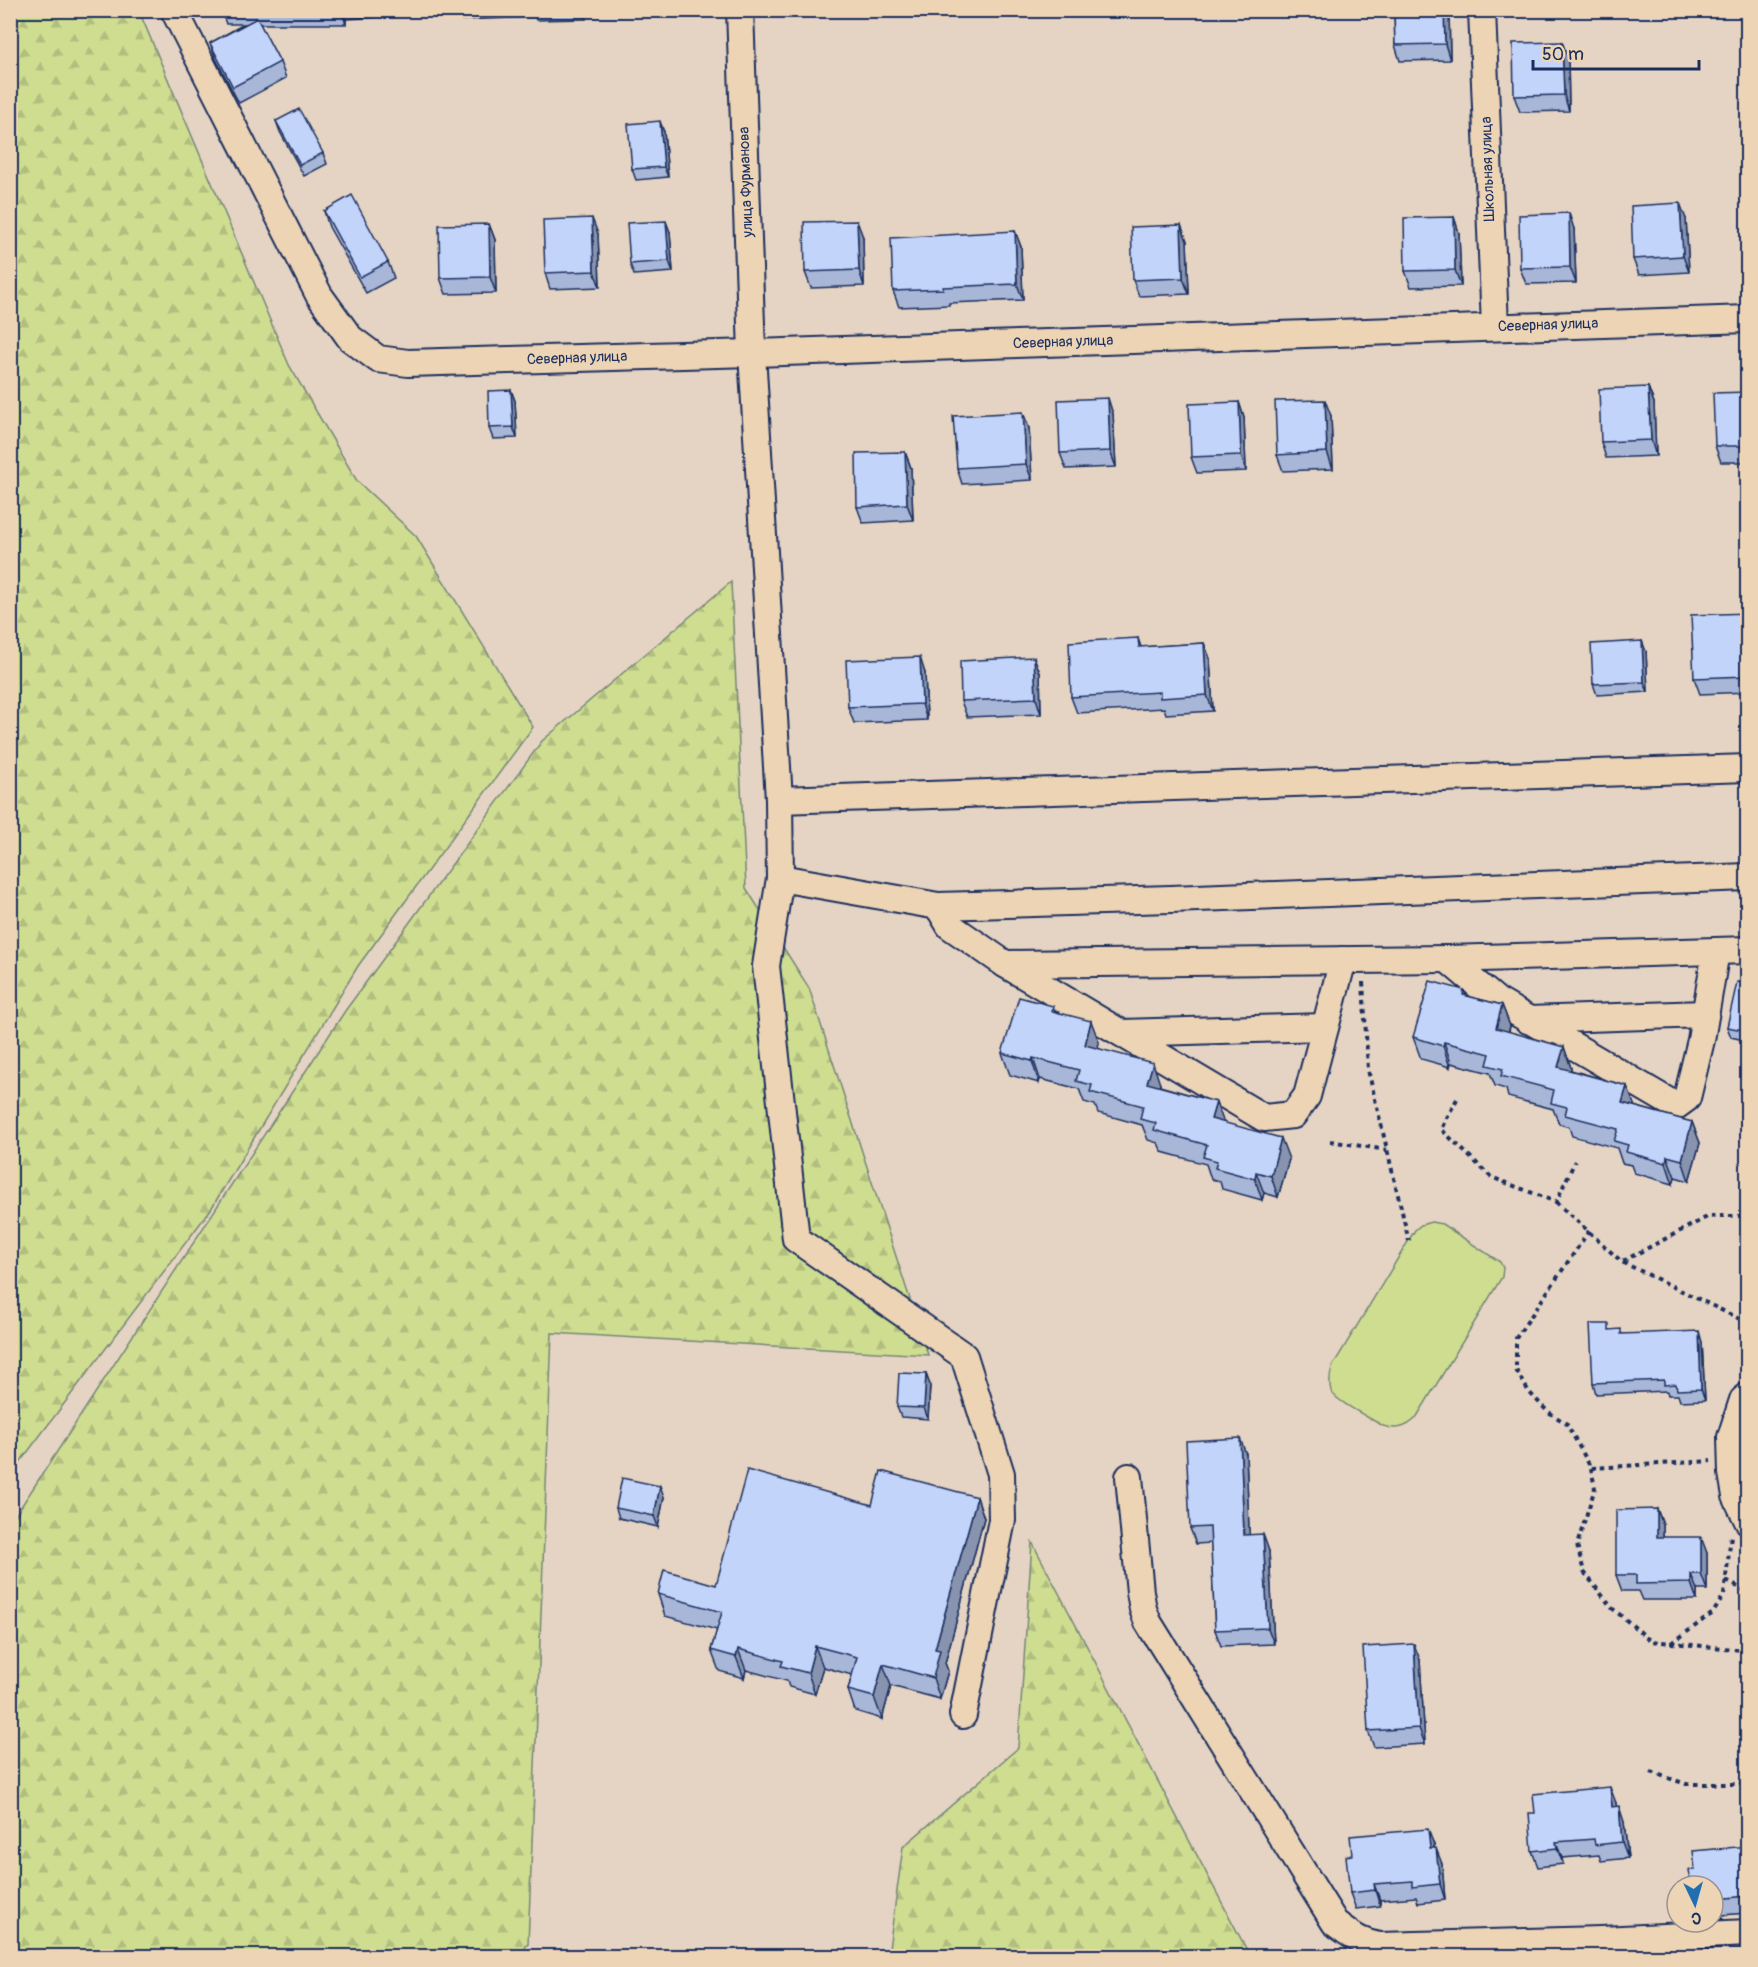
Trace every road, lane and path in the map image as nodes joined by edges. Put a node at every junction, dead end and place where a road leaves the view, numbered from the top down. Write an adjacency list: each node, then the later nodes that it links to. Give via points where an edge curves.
1 (174, 10): 6 (street, Северная улица, via 319,295 350,338 378,359 408,363)
2 (740, 10): 6 (street, улица Фурманова)
3 (1482, 10): 5 (street, Школьная улица)
4 (1748, 319): 5 (street, Северная улица)
5 (1495, 327): 6 (street, Северная улица)
6 (752, 353): 8 (street, улица Фурманова)
7 (1748, 768): 8 (street)
8 (779, 800): 10 (street, улица Фурманова)
9 (1748, 877): 11 (street)
10 (780, 878): 11 (street); 41 (street, улица Фурманова, via 766,966 796,1239 964,1356 1001,1474 1002,1520)
11 (938, 906): 16 (street, via 950,926)
12 (1748, 950): 13 (street)
13 (1716, 951): 14 (street); 17 (street)
14 (1447, 959): 15 (street); 18 (street, via 1497,1001)
15 (1353, 960): 16 (street); 19 (street); 23 (path, via 1368,1070)
16 (1005, 964): 20 (street)
17 (1706, 1014): 18 (street); 18 (street, via 1687,1098 1676,1106)
18 (1528, 1020)
19 (1325, 1027): 20 (street); 20 (street, via 1307,1096 1293,1115 1264,1118)
20 (1122, 1034)
21 (1457, 1099): 25 (path, via 1441,1129 1491,1177)
22 (1330, 1141): 23 (path)
23 (1388, 1150): 28 (path)
24 (1575, 1161): 25 (path)
25 (1556, 1203): 27 (path)
26 (1748, 1216): 29 (path, via 1709,1216)
27 (1589, 1232): 29 (path); 33 (path, via 1516,1338 1516,1370 1528,1392 1567,1424)
28 (1409, 1240)
29 (1622, 1262): 30 (path)
30 (1748, 1323)
31 (1748, 1396): 32 (street, via 1743,1400 1731,1437)
32 (1732, 1460): 33 (path); 35 (street)
33 (1591, 1468): 39 (path, via 1595,1488 1577,1545 1584,1572 1612,1608 1652,1641)
34 (1129, 1477): 44 (street, via 1140,1592 1148,1622 1335,1923 1364,1943 1380,1946)
35 (1736, 1496): 36 (street); 37 (path)
36 (1748, 1521)
37 (1726, 1581): 38 (path); 39 (path, via 1724,1595 1713,1613)
38 (1748, 1592)
39 (1672, 1643): 40 (path)
40 (1748, 1652)
41 (963, 1715)
42 (1651, 1772): 43 (path, via 1686,1784)
43 (1748, 1784)
44 (1748, 1933)

